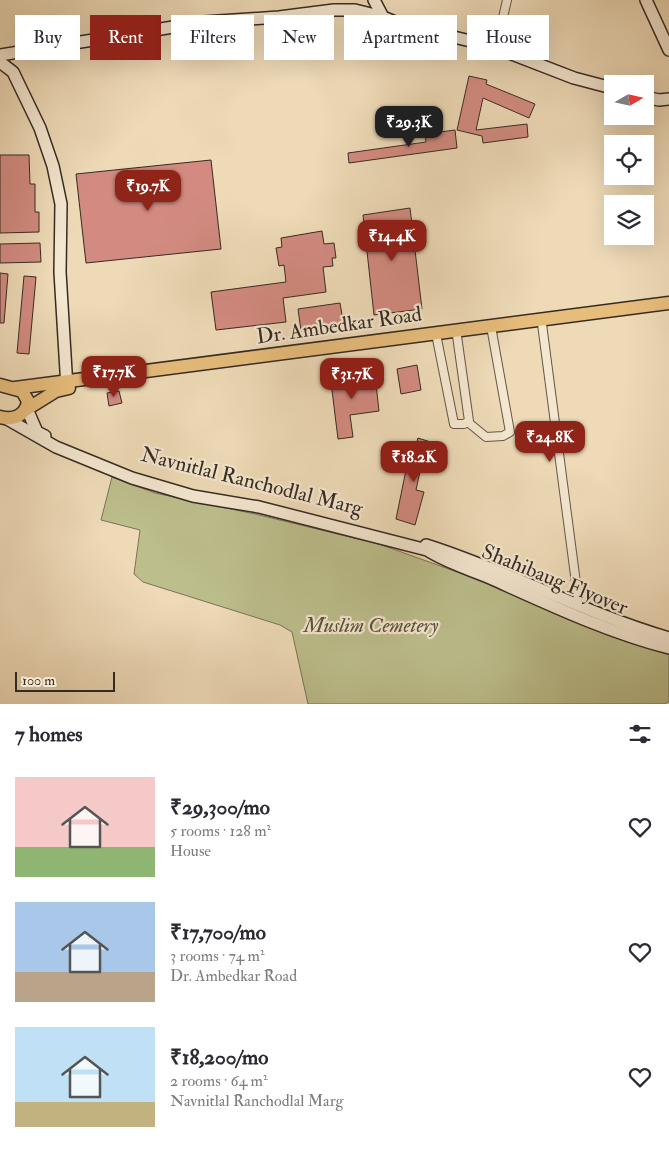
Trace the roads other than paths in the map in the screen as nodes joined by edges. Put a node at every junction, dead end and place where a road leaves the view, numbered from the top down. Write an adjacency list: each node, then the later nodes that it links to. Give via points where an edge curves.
1 (367, 0): 5 (street)
2 (374, 0): 7 (street)
3 (507, 0): 8 (street)
4 (646, 0): 9 (street)
5 (355, 10): 6 (street); 10 (street, via 204,22)
6 (375, 15)
7 (382, 15)
8 (504, 15)
9 (669, 50)
10 (0, 56)
11 (527, 60): 13 (street)
12 (0, 62): 23 (street, via 12,72 40,128 54,166 61,204 60,272)
13 (604, 86)
14 (654, 99): 15 (street)
15 (669, 99)
16 (669, 303): 23 (main road, Dr. Ambedkar Road)
17 (669, 309): 18 (main road, Dr. Ambedkar Road)
18 (542, 324): 19 (main road, Dr. Ambedkar Road); 30 (street)
19 (492, 332): 20 (main road, Dr. Ambedkar Road); 27 (street, via 510,432 486,437)
20 (457, 336): 21 (main road, Dr. Ambedkar Road); 27 (street)
21 (437, 339): 23 (main road, Dr. Ambedkar Road); 27 (street, via 454,424)
22 (0, 385): 24 (main road, Dr. Ambedkar Road)
23 (67, 385): 24 (main road, Dr. Ambedkar Road); 25 (main road, Dr. Ambedkar Road)
24 (15, 388): 25 (main road, via 22,391 28,401)
25 (26, 409): 26 (main road, Dr. Ambedkar Road, via 22,415); 28 (street, Navnitlal Ranchodlal Marg, via 37,432 134,473 194,491 269,505)
26 (3, 418): 28 (street, via 56,448 132,478 193,496 259,507)
27 (468, 423)
28 (428, 548): 29 (street, Shahibaug Flyover); 30 (street, via 446,544); 34 (street, via 443,560 565,612)
29 (452, 555): 32 (street, Shahibaug Flyover); 33 (street, Shahibaug Flyover, via 555,601)
30 (578, 598): 31 (street)
31 (669, 631)
32 (669, 638)
33 (669, 642)
34 (669, 648)

